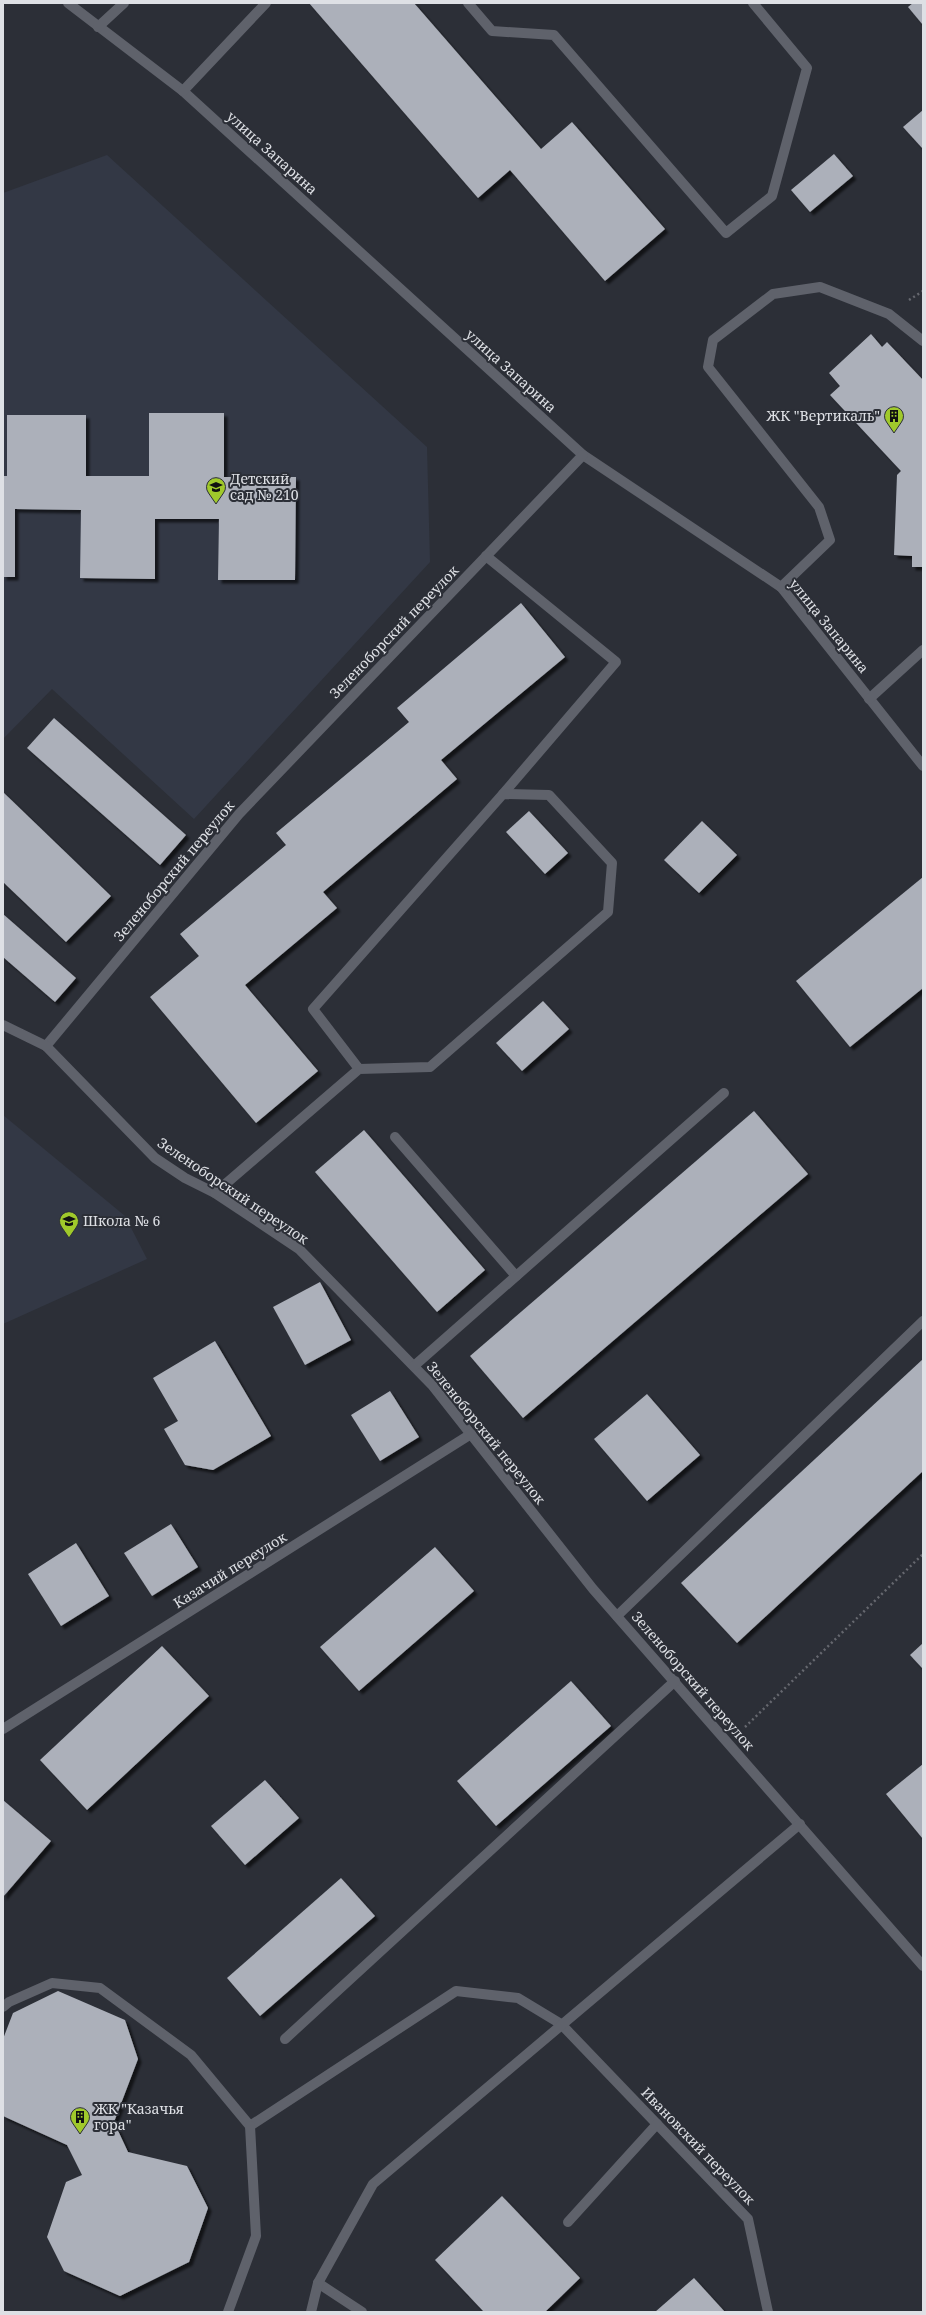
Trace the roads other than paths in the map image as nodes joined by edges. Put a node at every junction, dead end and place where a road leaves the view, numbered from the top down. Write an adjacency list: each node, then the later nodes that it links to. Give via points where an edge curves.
1 (68, 3): 6 (street, улица Запарина)
2 (124, 3): 6 (street)
3 (266, 3): 7 (street)
4 (468, 3): 5 (street, via 492,31 554,35 726,233 772,196 807,68)
5 (757, 4)
6 (98, 27): 7 (street, улица Запарина)
7 (183, 91): 9 (street, улица Запарина)
8 (923, 341): 11 (street, via 889,314 820,287 772,294 713,340 708,367 819,507 830,540)
9 (583, 455): 10 (street, Зеленоборский переулок); 11 (street, улица Запарина)
10 (486, 556): 15 (street, via 616,662); 17 (street, Зеленоборский переулок, via 239,814)
11 (781, 587): 13 (street, улица Запарина)
12 (923, 650): 13 (street)
13 (869, 699): 14 (street, улица Запарина)
14 (923, 766)
15 (503, 794): 18 (street, via 313,1009); 18 (street, via 549,795 612,863 608,912 430,1067)
16 (3, 1025): 17 (street)
17 (46, 1046): 21 (street, Зеленоборский переулок, via 155,1158 185,1178)
18 (359, 1069): 21 (street)
19 (724, 1092): 22 (street)
20 (395, 1137): 22 (street)
21 (215, 1193): 24 (street, Зеленоборский переулок, via 299,1249)
22 (516, 1276): 24 (street)
23 (923, 1321): 26 (street)
24 (414, 1366): 25 (street, Зеленоборский переулок)
25 (471, 1434): 26 (street, Зеленоборский переулок); 28 (street, Казачий переулок)
26 (617, 1616): 27 (street, Зеленоборский переулок)
27 (675, 1681): 29 (street, Зеленоборский переулок); 33 (street)
28 (3, 1729)
29 (800, 1824): 30 (street, Зеленоборский переулок); 32 (street)
30 (923, 1966)
31 (3, 2007): 35 (street, via 52,1983 100,1988 191,2055)
32 (561, 2024): 34 (street, Ивановский переулок); 35 (street, Ивановский переулок, via 518,1998 456,1991); 37 (street, via 373,2184)
33 (285, 2039)
34 (657, 2124): 36 (street); 41 (street, Ивановский переулок, via 748,2219)
35 (250, 2126): 38 (street, via 256,2236)
36 (568, 2222)
37 (318, 2283): 39 (street); 40 (street)
38 (228, 2312)
39 (310, 2312)
40 (362, 2312)
41 (768, 2312)

